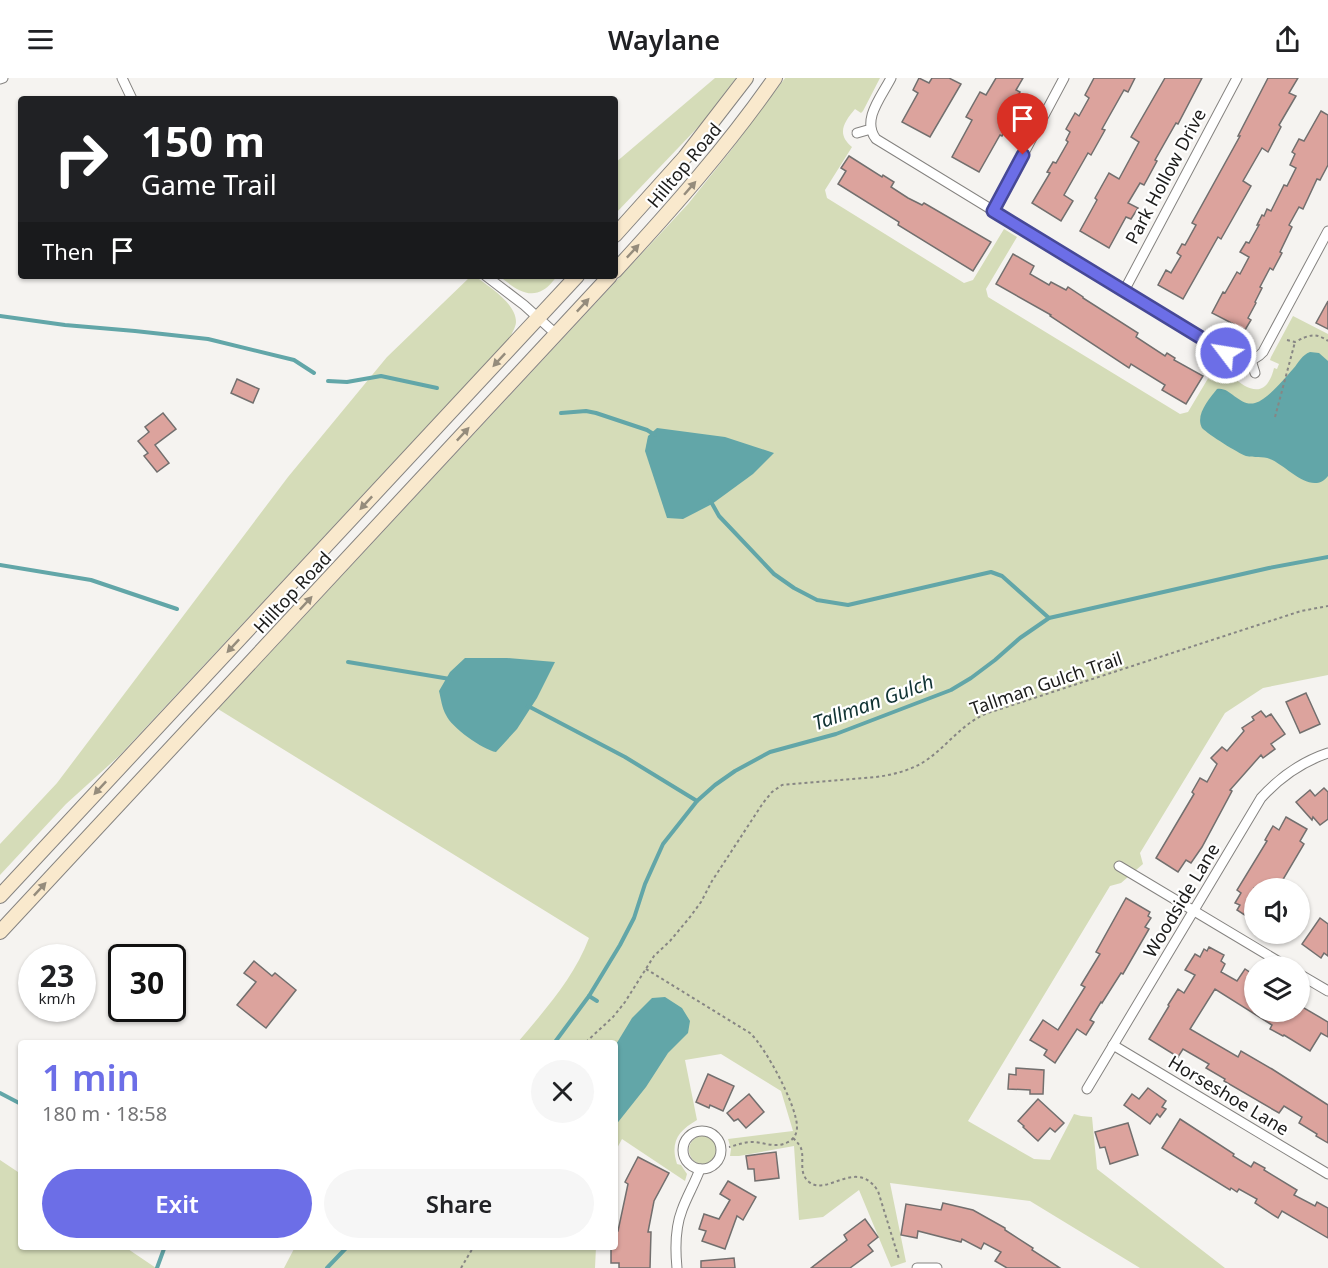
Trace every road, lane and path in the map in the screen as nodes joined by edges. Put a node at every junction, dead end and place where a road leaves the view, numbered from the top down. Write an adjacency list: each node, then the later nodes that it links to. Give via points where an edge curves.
1 (122, 78): 7 (street)
2 (746, 78): 12 (main road, Hilltop Road, via 685,157)
3 (776, 78): 13 (main road, Hilltop Road, one-way to 3, via 698,179)
4 (891, 78): 8 (street, via 872,114)
5 (1064, 78): 10 (street)
6 (1237, 78): 17 (street, Park Hollow Drive)
7 (131, 96)
8 (871, 129): 9 (street); 10 (street, via 878,140)
9 (857, 133)
10 (993, 211): 17 (street)
11 (1328, 231): 23 (street, via 1263,352)
12 (618, 232)
13 (618, 268)
14 (490, 279): 18 (street)
15 (574, 279): 18 (main road, Hilltop Road)
16 (607, 279): 19 (main road, Hilltop Road, one-way to 16)
17 (1124, 291): 23 (street, via 1235,358)
18 (538, 317): 19 (street); 29 (main road, Hilltop Road, one-way to 29)
19 (556, 334): 31 (main road, Hilltop Road, one-way to 19)
20 (1287, 340): 22 (path)
21 (1328, 341): 22 (path, via 1312,335)
22 (1295, 342): 25 (path)
23 (1251, 360): 24 (street)
24 (1255, 373)
25 (1275, 417)
26 (1328, 606): 33 (path, Tallman Gulch Trail, via 1301,611 985,714 908,770 782,786 763,803 701,902)
27 (1328, 753): 30 (street, Woodside Lane, via 1290,771 1261,798)
28 (1119, 866): 30 (street)
29 (4, 892)
30 (1194, 910): 32 (street); 37 (street, Woodside Lane)
31 (0, 932)
32 (1270, 956)
33 (646, 969): 36 (path, Tallman Gulch Trail, via 613,1017); 39 (path, via 757,1040 792,1107 797,1128)
34 (1310, 980): 35 (street)
35 (1328, 991)
36 (588, 1040)
37 (1113, 1045): 38 (street, Woodside Lane); 42 (street, Horseshoe Lane)
38 (1087, 1089)
39 (794, 1138): 40 (path, via 782,1145 752,1142); 44 (path, via 800,1147 802,1172 810,1182 822,1185 854,1177 874,1186)
40 (729, 1147)
41 (700, 1169): 41 (street, via 713,1167 722,1150 717,1138 707,1132 689,1136 684,1147 689,1164); 46 (street, via 678,1223)
42 (1328, 1174)
43 (472, 1250): 45 (path)
44 (898, 1259)
45 (461, 1268)
46 (677, 1268)
47 (917, 1268): 48 (street)
48 (937, 1268)

